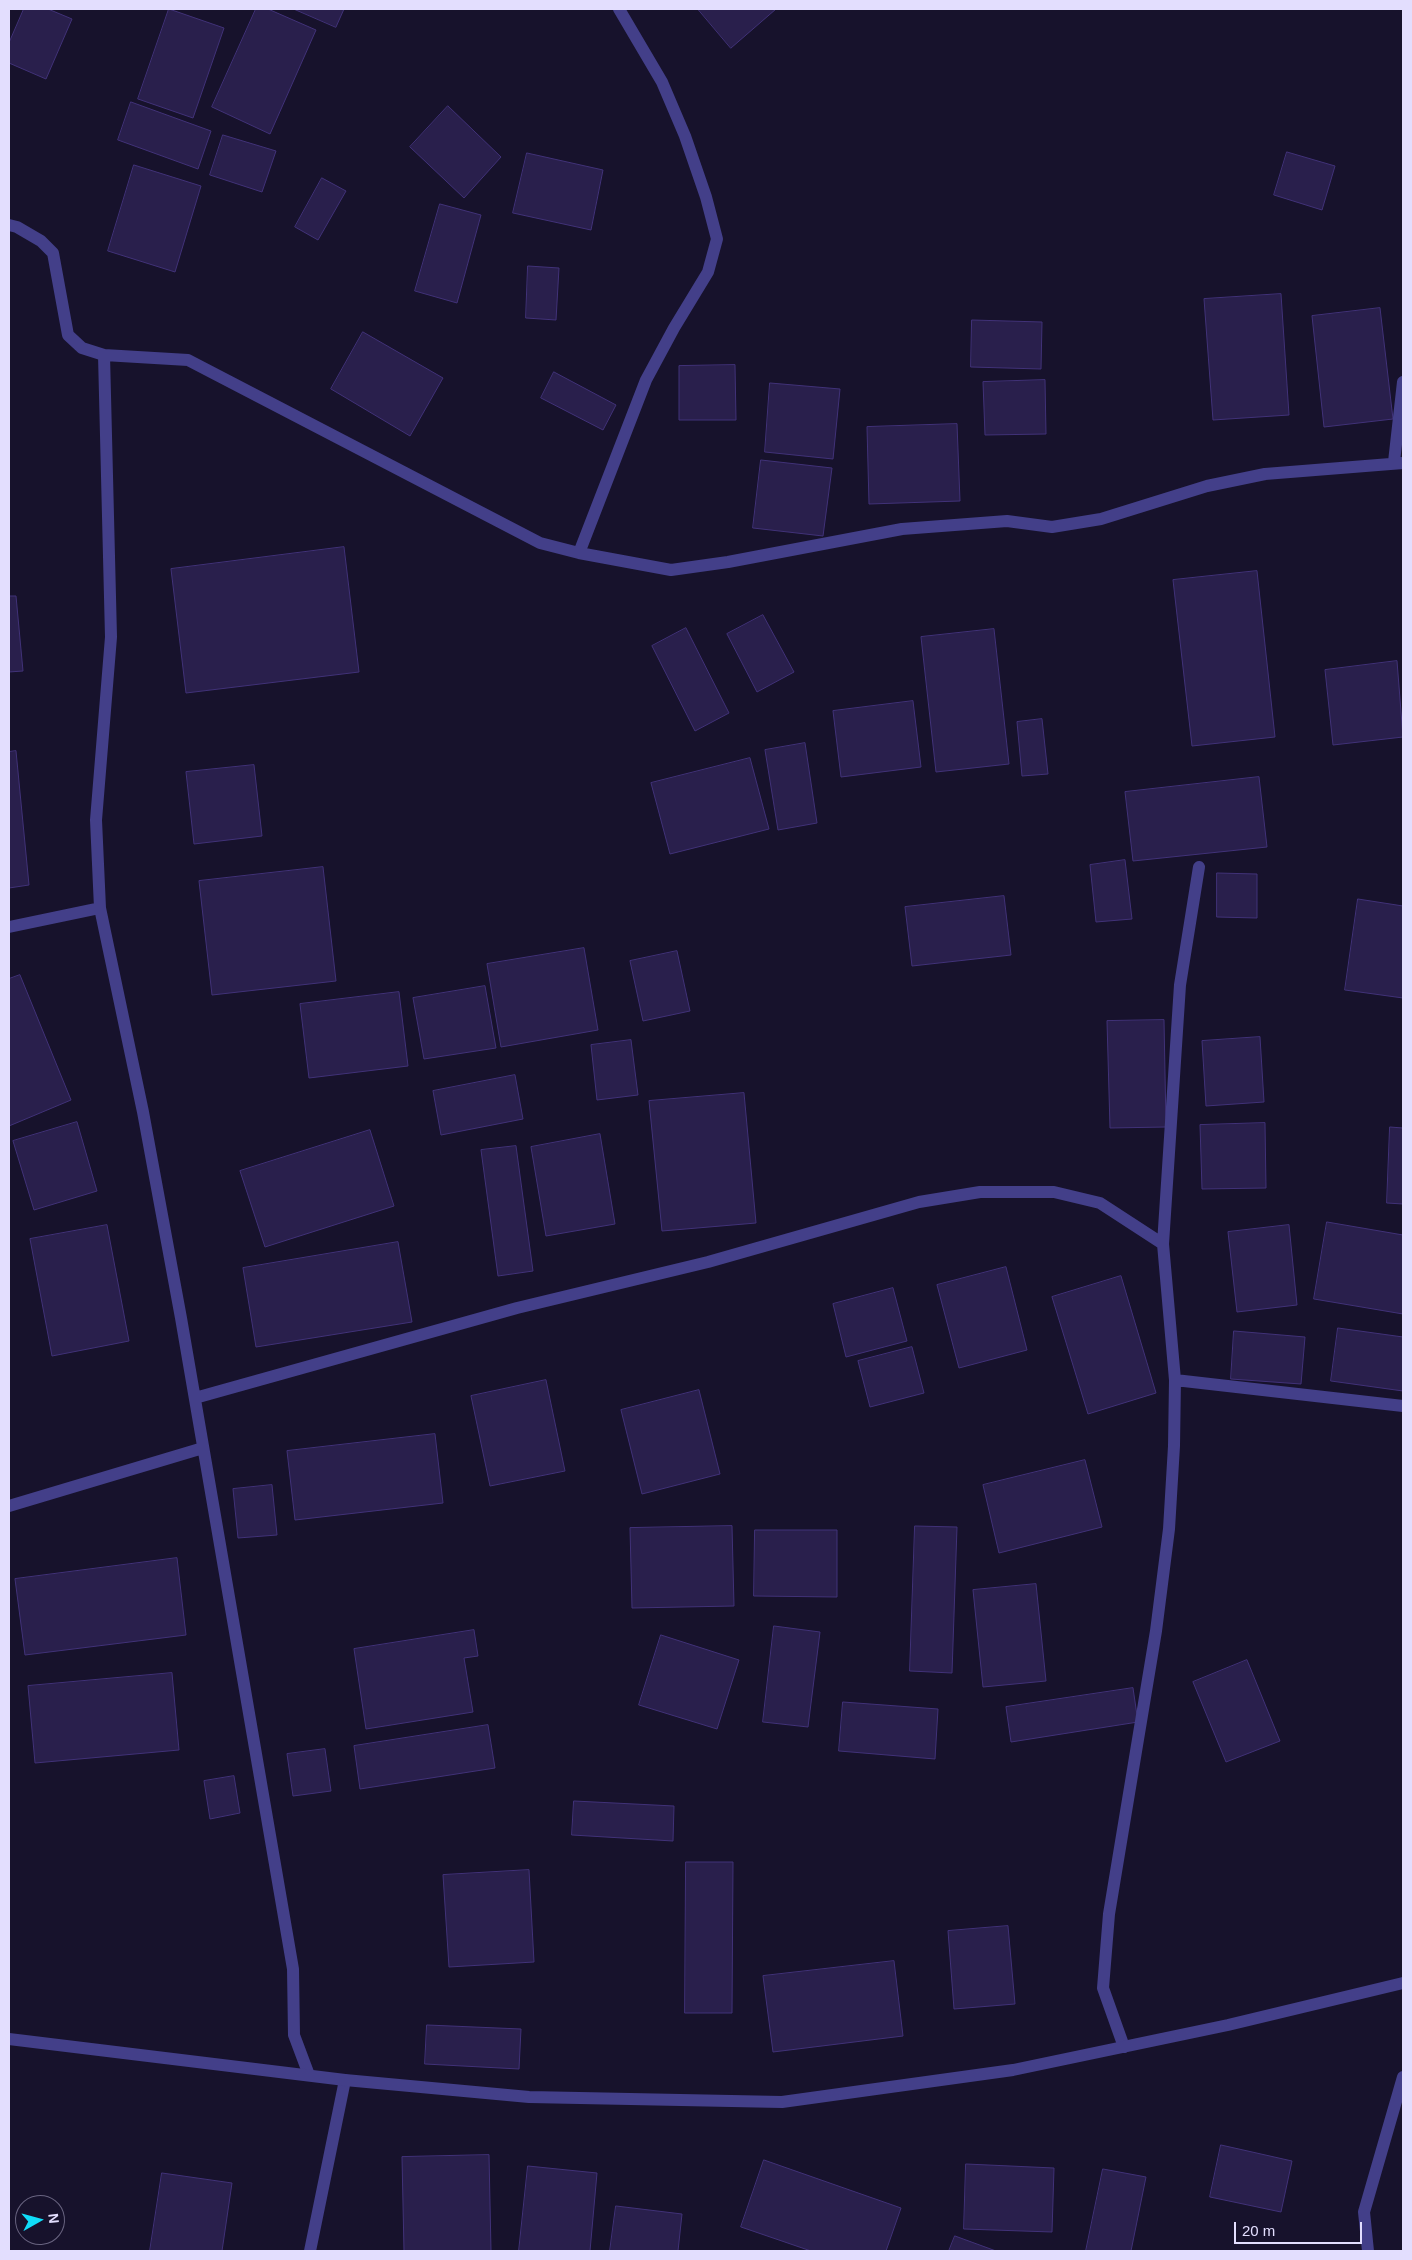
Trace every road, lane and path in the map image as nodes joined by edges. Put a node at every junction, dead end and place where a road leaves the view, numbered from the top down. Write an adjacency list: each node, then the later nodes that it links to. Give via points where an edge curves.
1 (620, 9): 6 (street, via 662,82 681,127 706,197 717,240 708,272 646,380)
2 (9, 225): 3 (street, via 18,226 53,254 68,335 82,348)
3 (104, 354): 6 (street, via 188,360 540,543); 8 (street, via 110,637 96,820)
4 (1403, 382): 5 (street)
5 (1399, 462): 6 (street, via 1265,474 1207,486 1101,519 1052,528 1007,521 902,529 671,570)
6 (579, 554)
7 (1199, 867): 10 (street, via 1180,985)
8 (100, 908): 9 (street); 12 (street, via 143,1112)
9 (9, 927)
10 (1163, 1244): 11 (street); 12 (street, via 1100,1203 1054,1192 980,1192 919,1202 708,1262 517,1308)
11 (1175, 1380): 13 (street); 18 (street, via 1169,1529 1156,1631 1109,1914 1103,1988)
12 (195, 1398): 14 (street)
13 (1403, 1406)
14 (203, 1448): 15 (street); 19 (street, via 293,1969 294,2035)
15 (9, 1506)
16 (1403, 1982): 18 (street)
17 (9, 2039): 19 (street)
18 (1124, 2047): 21 (street, via 1013,2070 782,2102 529,2097)
19 (308, 2075): 21 (street)
20 (1403, 2077): 23 (street, via 1364,2212)
21 (345, 2080): 22 (street)
22 (310, 2251)
23 (1368, 2251)

